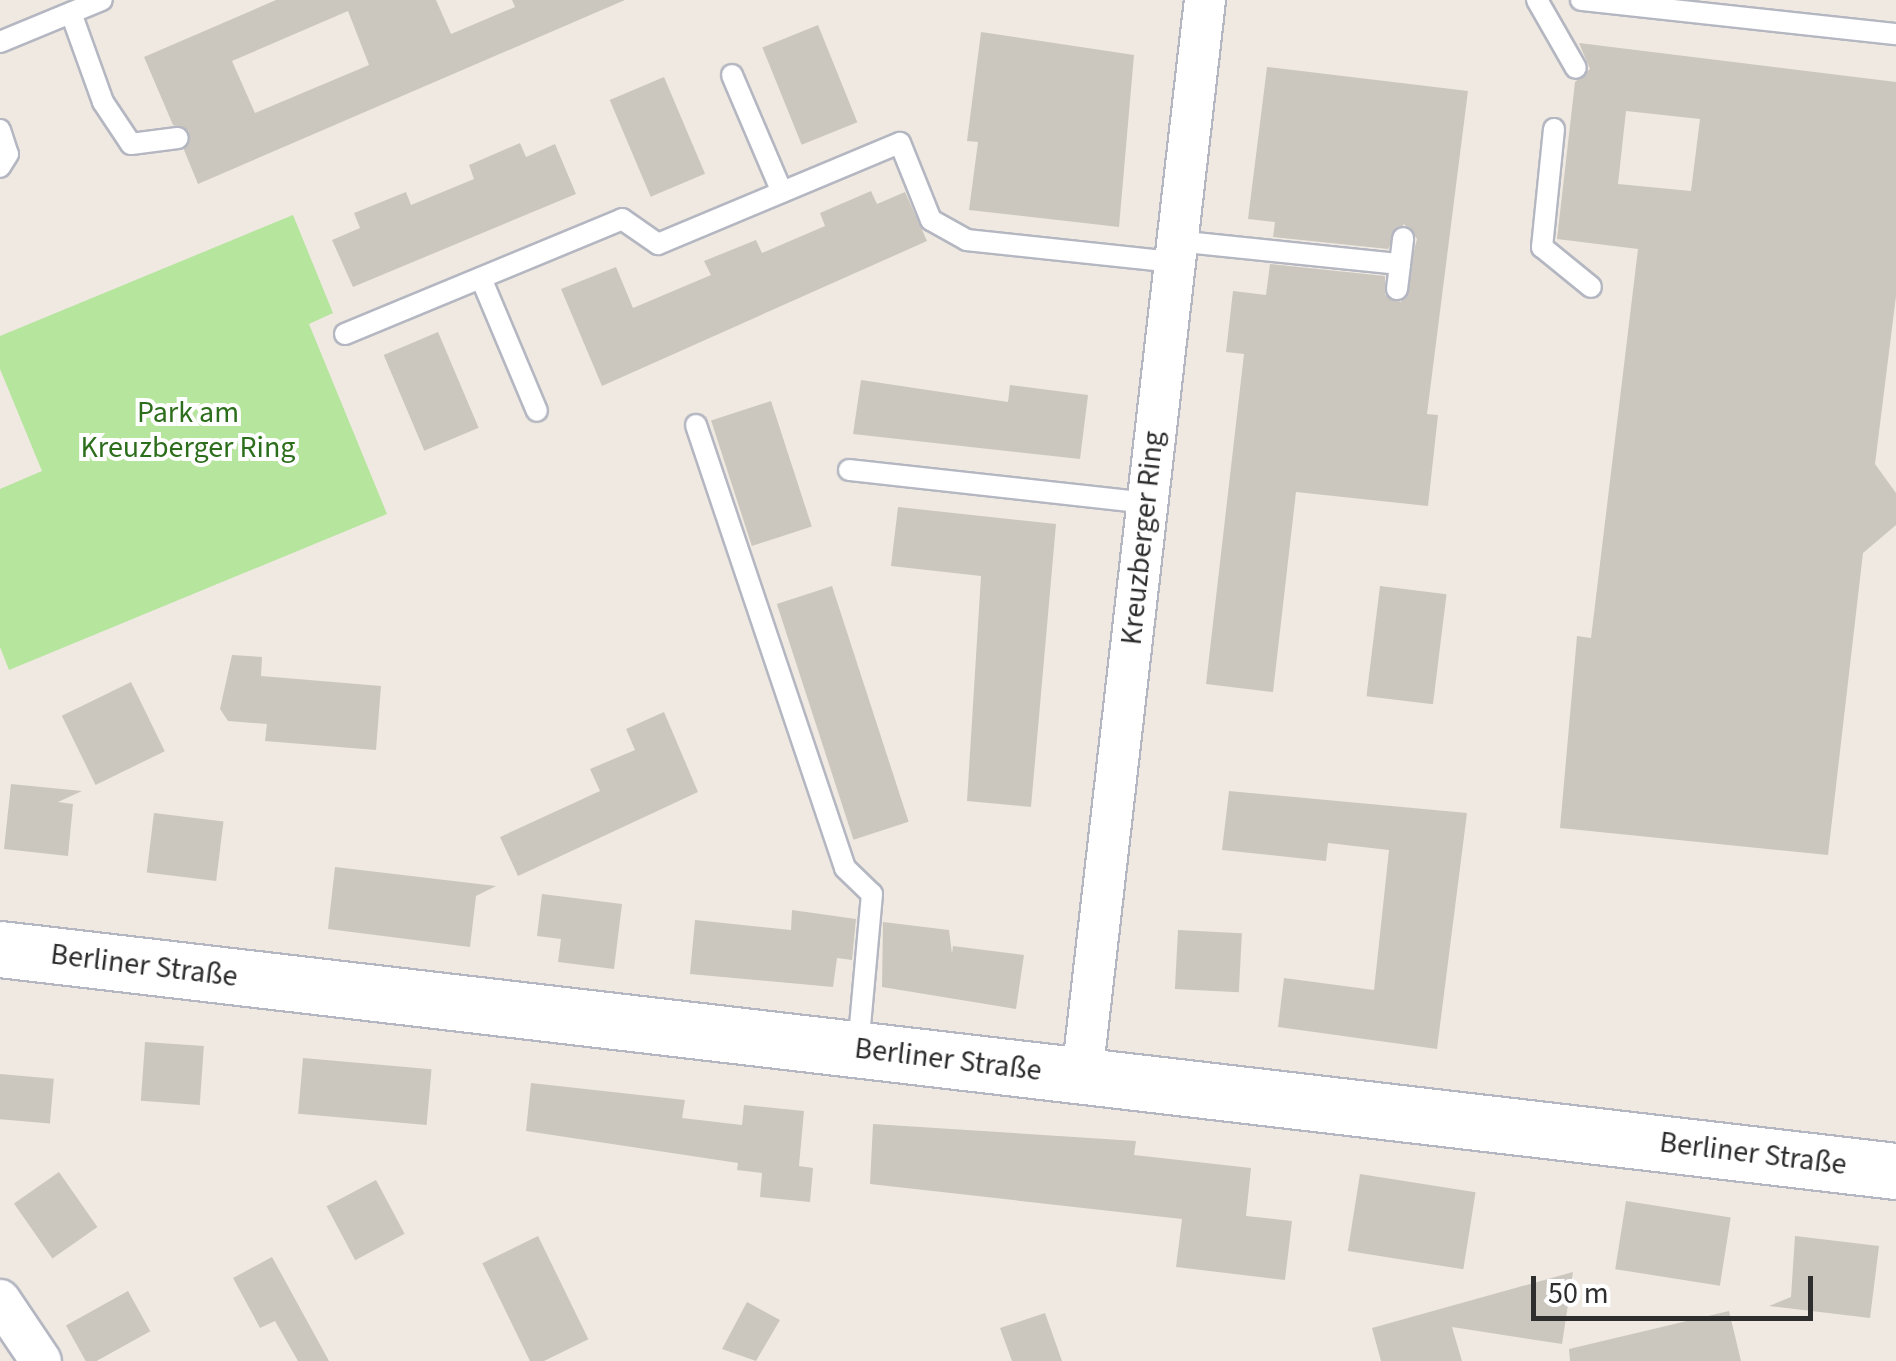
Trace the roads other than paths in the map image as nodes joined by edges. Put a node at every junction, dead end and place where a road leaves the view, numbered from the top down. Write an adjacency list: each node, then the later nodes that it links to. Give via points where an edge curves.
1 (102, 0): 5 (lane)
2 (1205, 0): 16 (street, Kreuzberger Ring)
3 (1537, 0): 8 (lane)
4 (1582, 0): 6 (lane)
5 (72, 13): 7 (lane); 12 (lane, via 103,102 131,144)
6 (1896, 34)
7 (0, 42)
8 (1576, 68)
9 (732, 75): 14 (lane)
10 (1554, 128): 19 (lane, via 1542,247)
11 (0, 130): 13 (lane, via 8,154)
12 (178, 138)
13 (0, 167)
14 (782, 192): 16 (lane, via 900,143 931,220 967,240); 18 (lane, via 658,244 622,219)
15 (1403, 238): 17 (lane)
16 (1175, 251): 17 (lane); 25 (street, Kreuzberger Ring)
17 (1400, 264): 20 (lane)
18 (481, 278): 21 (lane); 22 (lane)
19 (1591, 287)
20 (1397, 289)
21 (345, 334)
22 (537, 411)
23 (696, 425): 27 (lane, via 846,868 872,894)
24 (849, 470): 25 (lane)
25 (1146, 503): 28 (street, Kreuzberger Ring)
26 (0, 949): 27 (street, Berliner Straße)
27 (858, 1050): 28 (street, Berliner Straße)
28 (1082, 1076): 29 (street, Berliner Straße)
29 (1896, 1171)
30 (0, 1300): 31 (street)
31 (41, 1361)

